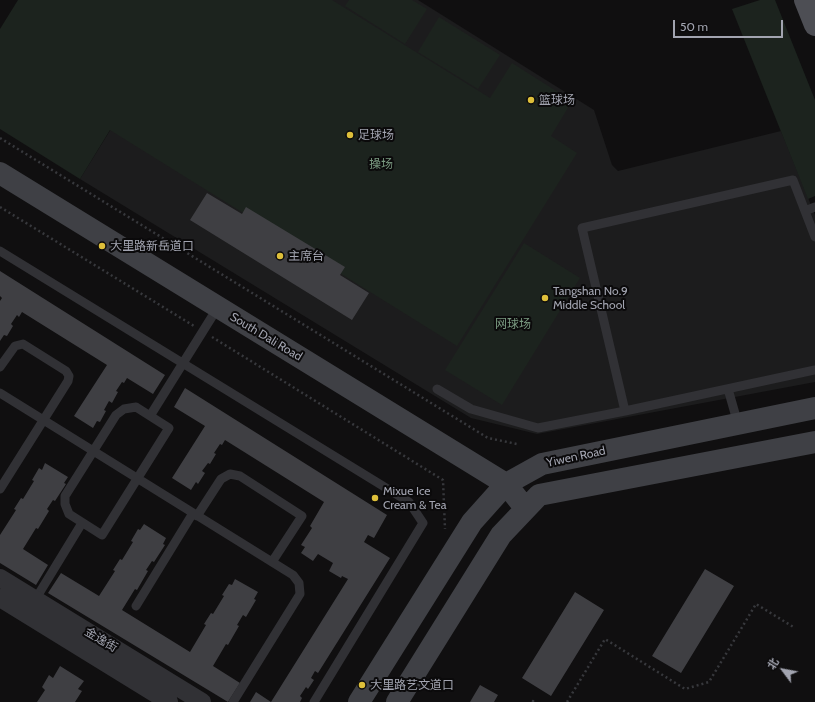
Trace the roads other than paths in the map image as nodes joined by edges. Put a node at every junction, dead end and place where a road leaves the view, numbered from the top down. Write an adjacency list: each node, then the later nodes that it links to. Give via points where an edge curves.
1 (805, 0): 2 (main road)
2 (815, 25)
3 (0, 174): 8 (main road, South Dali Road)
4 (815, 207): 5 (lane)
5 (805, 211): 6 (lane); 16 (lane, via 793,180 582,228)
6 (815, 237)
7 (0, 251): 9 (lane)
8 (218, 307): 9 (lane); 23 (main road, South Dali Road)
9 (183, 363): 17 (lane); 36 (lane, via 409,502 423,523)
10 (0, 367): 18 (lane, via 15,346 23,344 66,371 68,381)
11 (815, 370): 13 (lane)
12 (437, 389): 16 (lane, via 471,409 538,428)
13 (728, 389): 16 (lane); 19 (lane)
14 (0, 393): 18 (lane)
15 (815, 408): 19 (main road, Yiwen Road)
16 (625, 411)
17 (150, 416): 21 (lane, via 136,407 124,409 116,415); 22 (lane, via 169,428)
18 (44, 421): 21 (lane); 24 (lane)
19 (738, 424): 23 (main road, Yiwen Road, via 542,464)
20 (815, 442): 25 (main road, via 539,495)
21 (93, 451): 22 (lane); 27 (lane, via 65,496 69,514)
22 (137, 478): 26 (lane); 27 (lane, via 102,535)
23 (506, 484): 25 (main road, South Dali Road); 37 (main road, Yiwen Road, via 472,522)
24 (0, 489)
25 (525, 508): 38 (main road, via 501,535)
26 (195, 515): 28 (lane); 28 (lane, via 221,479 230,474 240,476 302,516); 32 (lane)
27 (82, 523): 31 (lane)
28 (272, 562): 35 (lane, via 293,575 299,583 300,594)
29 (0, 578): 31 (street, 金逸街)
30 (0, 598): 33 (street)
31 (35, 600): 34 (street, 金逸街)
32 (136, 606)
33 (169, 702)
34 (202, 702)
35 (232, 702)
36 (314, 702)
37 (359, 702)
38 (397, 702)

